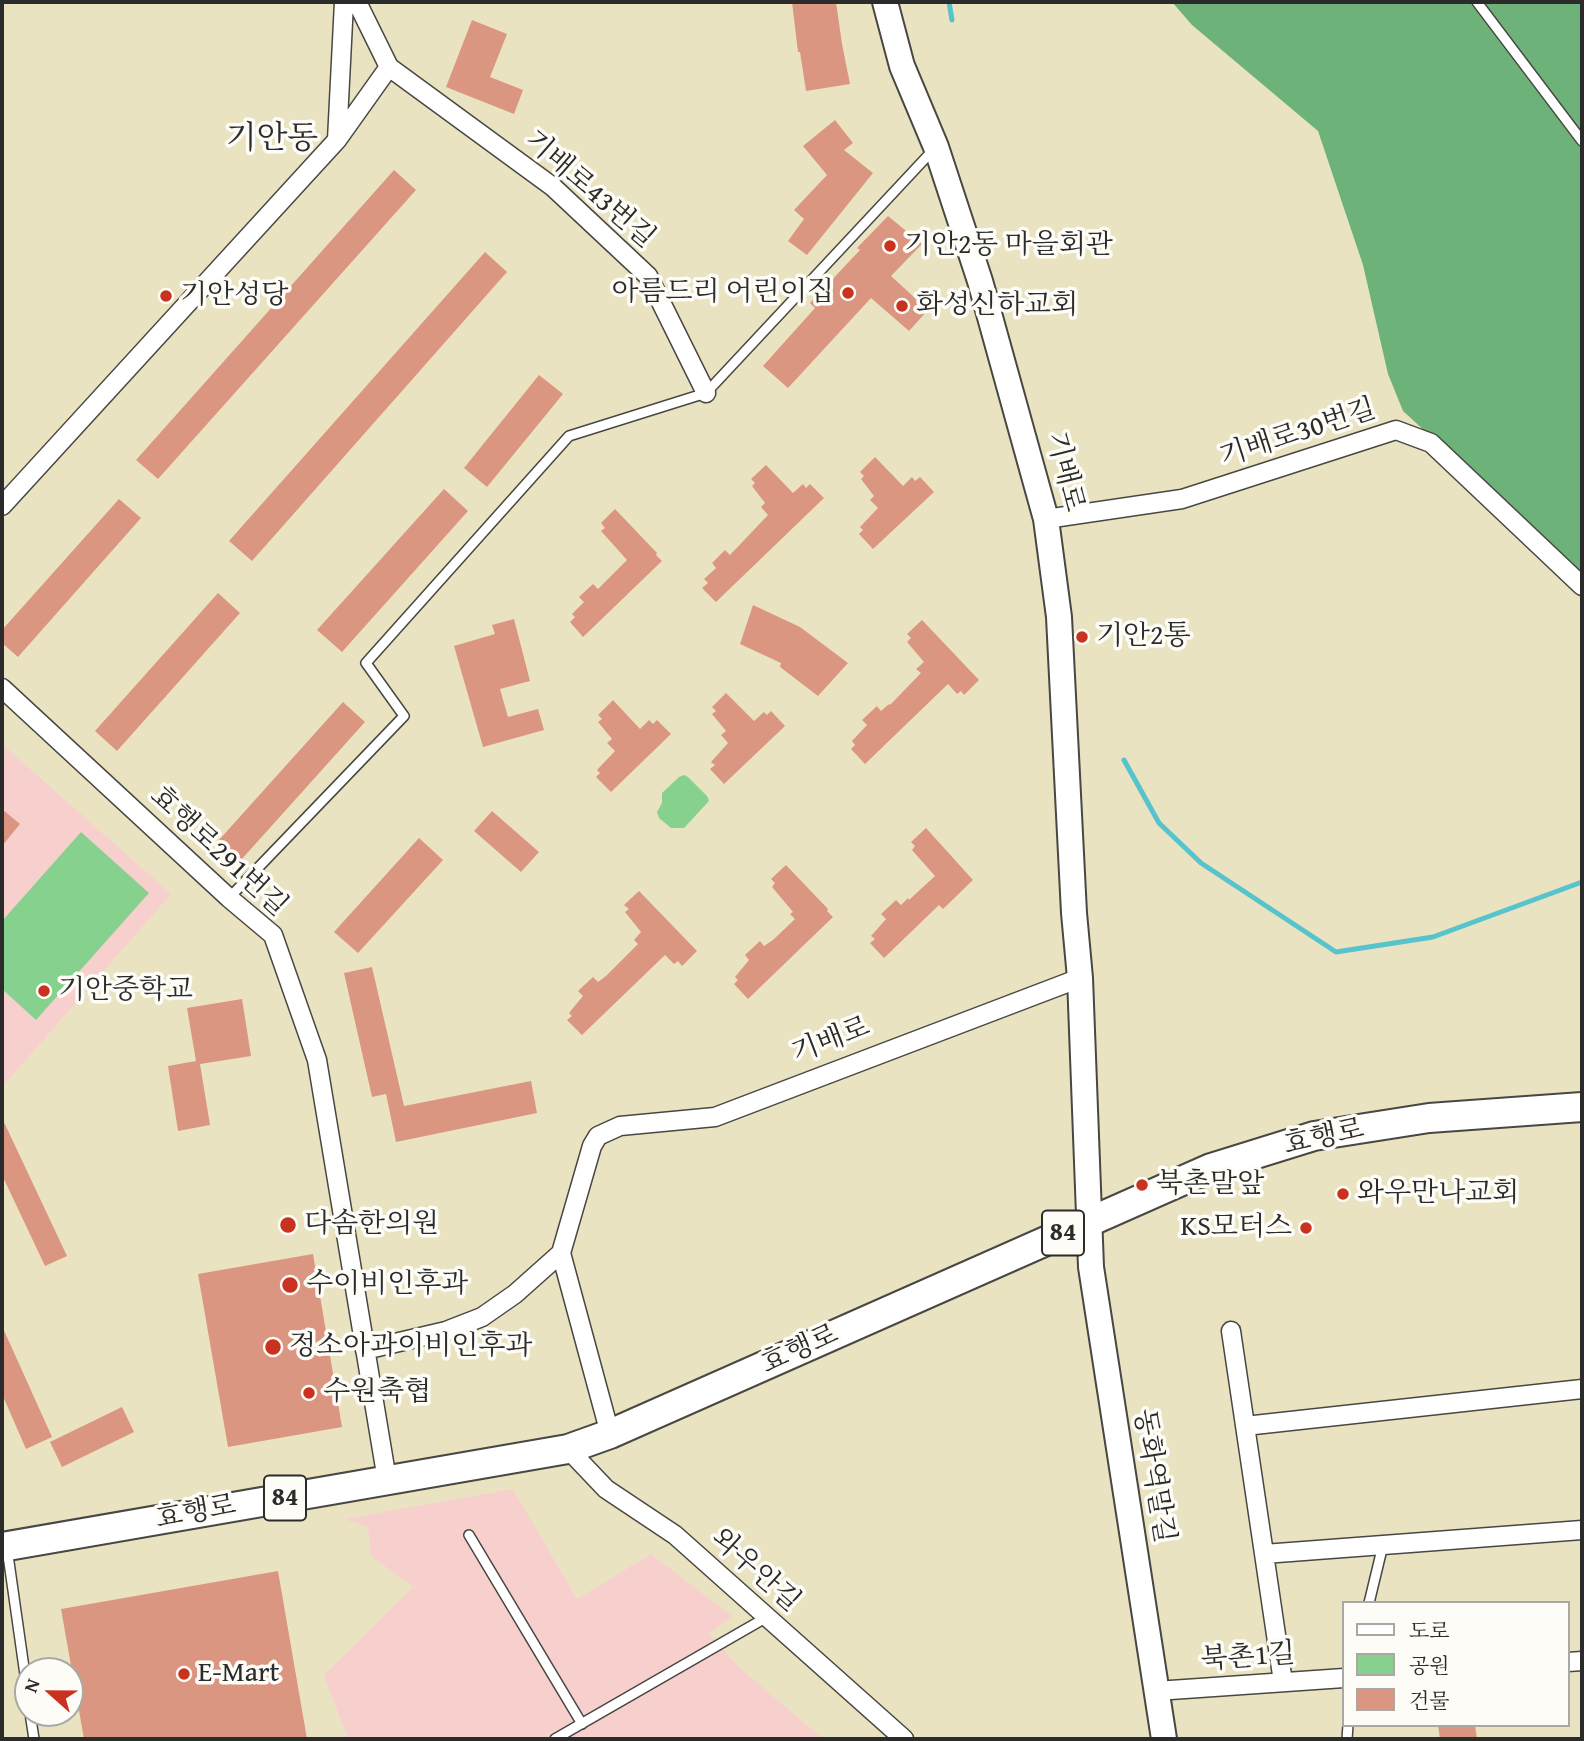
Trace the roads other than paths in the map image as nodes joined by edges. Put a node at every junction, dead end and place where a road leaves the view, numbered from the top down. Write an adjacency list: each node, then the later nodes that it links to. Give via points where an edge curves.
1 (344, 2): 6 (street)
2 (356, 2): 5 (street)
3 (885, 2): 8 (street, 기배로, via 902,66)
4 (1477, 2): 7 (lane)
5 (389, 67): 6 (street); 9 (street, 기배로43번길, via 553,187 648,276)
6 (337, 140): 10 (street)
7 (1582, 141)
8 (936, 147): 9 (lane); 11 (street, 기배로, via 984,294)
9 (706, 393): 14 (lane, via 569,436 366,663 404,716)
10 (2, 506)
11 (1046, 519): 12 (street, 기배로30번길, via 1182,499 1396,430 1430,443); 15 (street, 기배로, via 1059,617)
12 (1582, 586)
13 (2, 688): 14 (street, 효행로291번길)
14 (229, 898): 20 (street, 효행로291번길, via 274,935 317,1060)
15 (1080, 978): 17 (street, 기배로); 18 (street, 기배로, via 715,1116 620,1126 598,1136)
16 (1582, 1107): 17 (main road, 효행로 / 84, via 1429,1118 1314,1136 1211,1168)
17 (1088, 1222): 23 (main road, 효행로 / 84); 36 (street, 동화역말길, via 1091,1268)
18 (561, 1253): 20 (street, via 482,1317 446,1331); 23 (street)
19 (1231, 1331): 22 (street)
20 (365, 1350): 25 (street, 효행로291번길)
21 (1582, 1389): 22 (street)
22 (1245, 1426): 30 (street)
23 (610, 1434): 24 (main road, 효행로 / 84)
24 (568, 1449): 25 (main road, 효행로 / 84); 32 (street, 와우안길, via 606,1489 675,1535)
25 (387, 1480): 29 (main road, 효행로 / 84)
26 (1582, 1530): 28 (street)
27 (469, 1535): 37 (lane)
28 (1383, 1545): 30 (street); 31 (lane)
29 (4, 1547): 33 (lane)
30 (1264, 1554): 35 (street)
31 (1370, 1601)
32 (767, 1618): 37 (lane); 39 (street, 와우안길)
33 (22, 1657)
34 (1342, 1678): 35 (street, 북촌1길)
35 (1283, 1682): 36 (street, 북촌1길)
36 (1156, 1691): 40 (street, 동화역말길)
37 (582, 1724): 38 (lane)
38 (555, 1739)
39 (904, 1739)
40 (1164, 1739)

